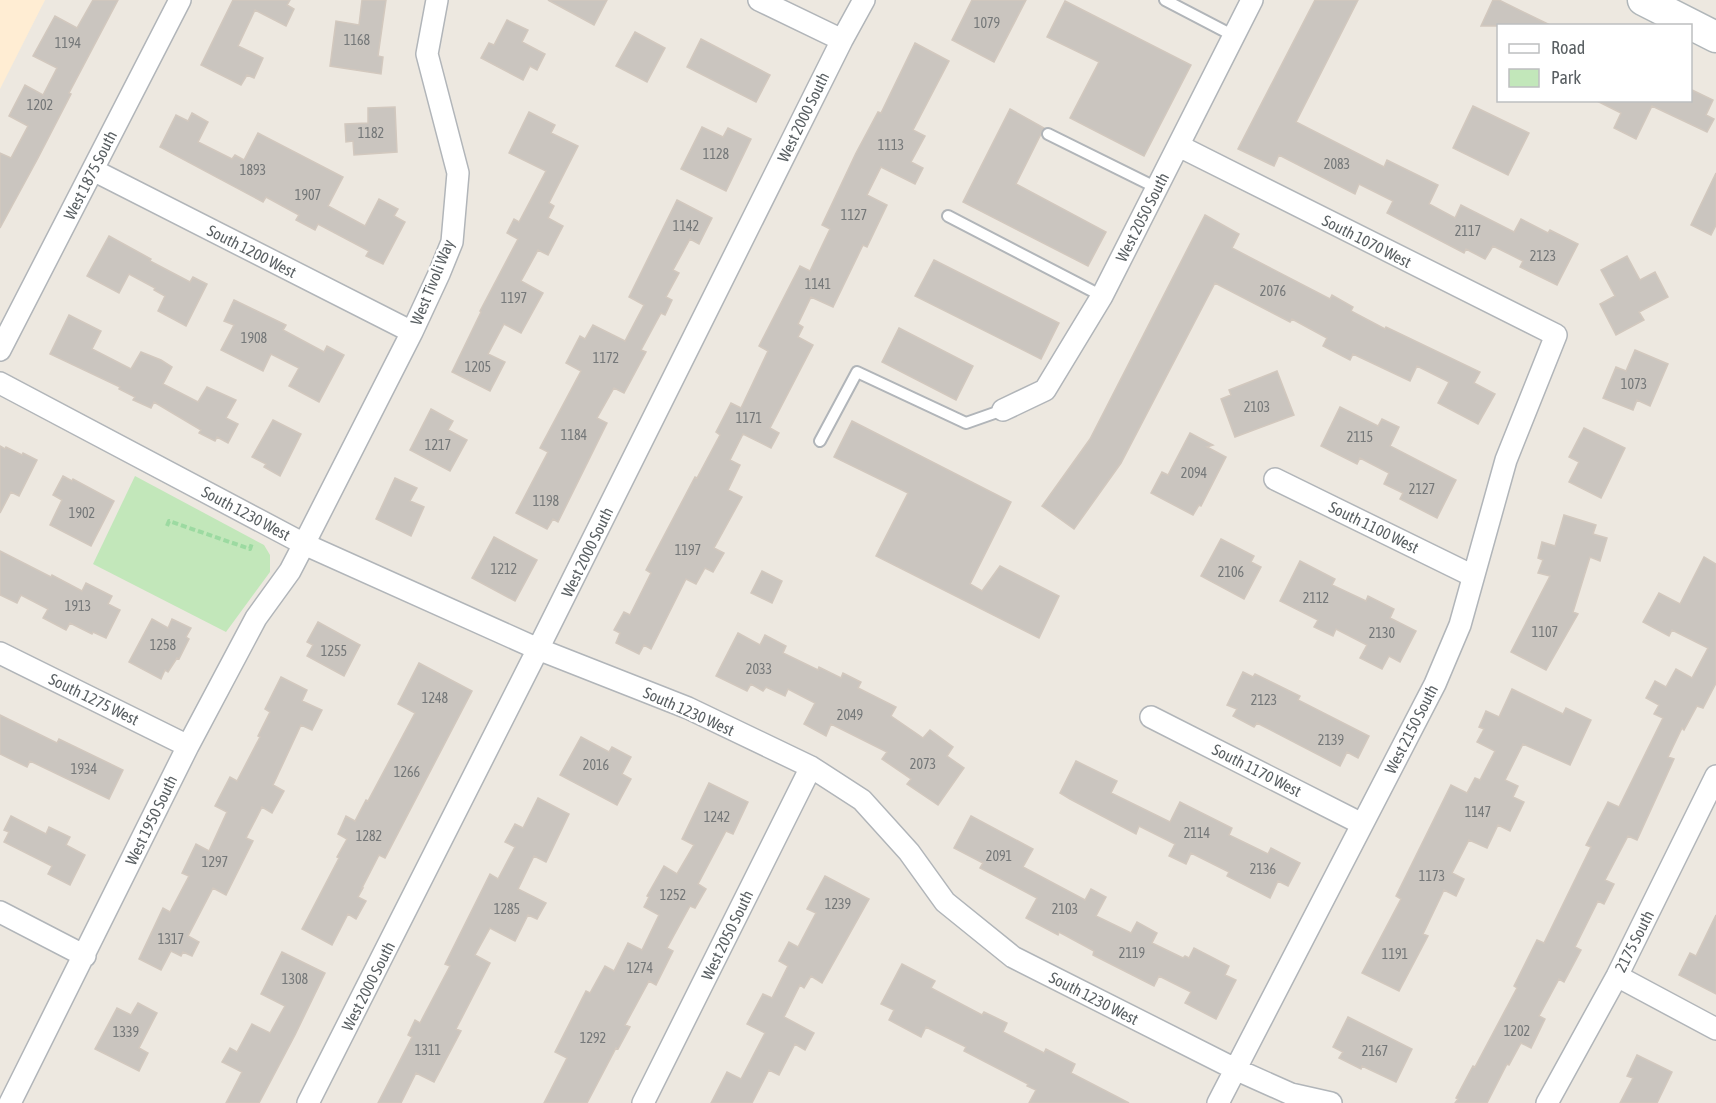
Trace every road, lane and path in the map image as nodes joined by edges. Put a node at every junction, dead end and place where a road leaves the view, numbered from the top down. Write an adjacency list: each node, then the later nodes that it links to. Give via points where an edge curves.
1 (180, 0): 15 (street, West 1875 South)
2 (437, 0): 19 (street, West Tivoli Way, via 427,54 458,173 452,242)
3 (759, 0): 12 (street)
4 (864, 0): 12 (street, West 2000 South)
5 (1166, 0): 10 (lane)
6 (1252, 0): 10 (street, West 2050 South)
7 (1643, 0): 8 (main road)
8 (1690, 24)
9 (1692, 25): 11 (main road)
10 (1234, 36): 14 (street, West 2050 South)
11 (1716, 37)
12 (842, 40): 30 (street, West 2000 South)
13 (1048, 134): 16 (lane)
14 (1179, 146): 16 (street, West 2050 South); 20 (street, South 1070 West)
15 (93, 171): 19 (street, South 1200 West); 21 (street, West 1875 South)
16 (1157, 188): 18 (street, West 2050 South)
17 (948, 216): 18 (lane)
18 (1102, 296): 23 (street, West 2050 South, via 1045,390)
19 (412, 332): 28 (street, West Tivoli Way)
20 (1556, 335): 29 (street, West 2150 South, via 1506,460)
21 (0, 350)
22 (0, 383): 28 (street, South 1230 West)
23 (1003, 410): 24 (lane, via 966,423 857,372)
24 (820, 441)
25 (1275, 479): 29 (street, South 1100 West)
26 (166, 526): 27 (path, via 169,521 250,549)
27 (252, 543)
28 (304, 544): 30 (street, South 1230 West); 33 (street, West 1950 South, via 256,618)
29 (1473, 576): 36 (street, West 2150 South, via 1460,625 1435,684)
30 (538, 649): 34 (street, South 1230 West, via 688,708); 43 (street, West 2000 South)
31 (0, 653): 33 (street, South 1275 West)
32 (1151, 717): 36 (street, South 1170 West)
33 (188, 746): 38 (street, West 1950 South)
34 (811, 767): 41 (street, South 1230 West, via 862,800 909,852 945,902 1013,957); 44 (street, West 2050 South)
35 (1716, 776): 39 (street, 2175 South)
36 (1362, 824): 41 (street, West 2150 South)
37 (0, 912): 38 (street)
38 (85, 956): 42 (street, West 1950 South)
39 (1617, 976): 40 (street); 47 (street, 2175 South)
40 (1716, 1029)
41 (1235, 1069): 45 (street, West 2150 South); 46 (street, South 1230 West, via 1292,1094)
42 (10, 1103)
43 (308, 1103)
44 (643, 1103)
45 (1218, 1103)
46 (1331, 1103)
47 (1547, 1103)

